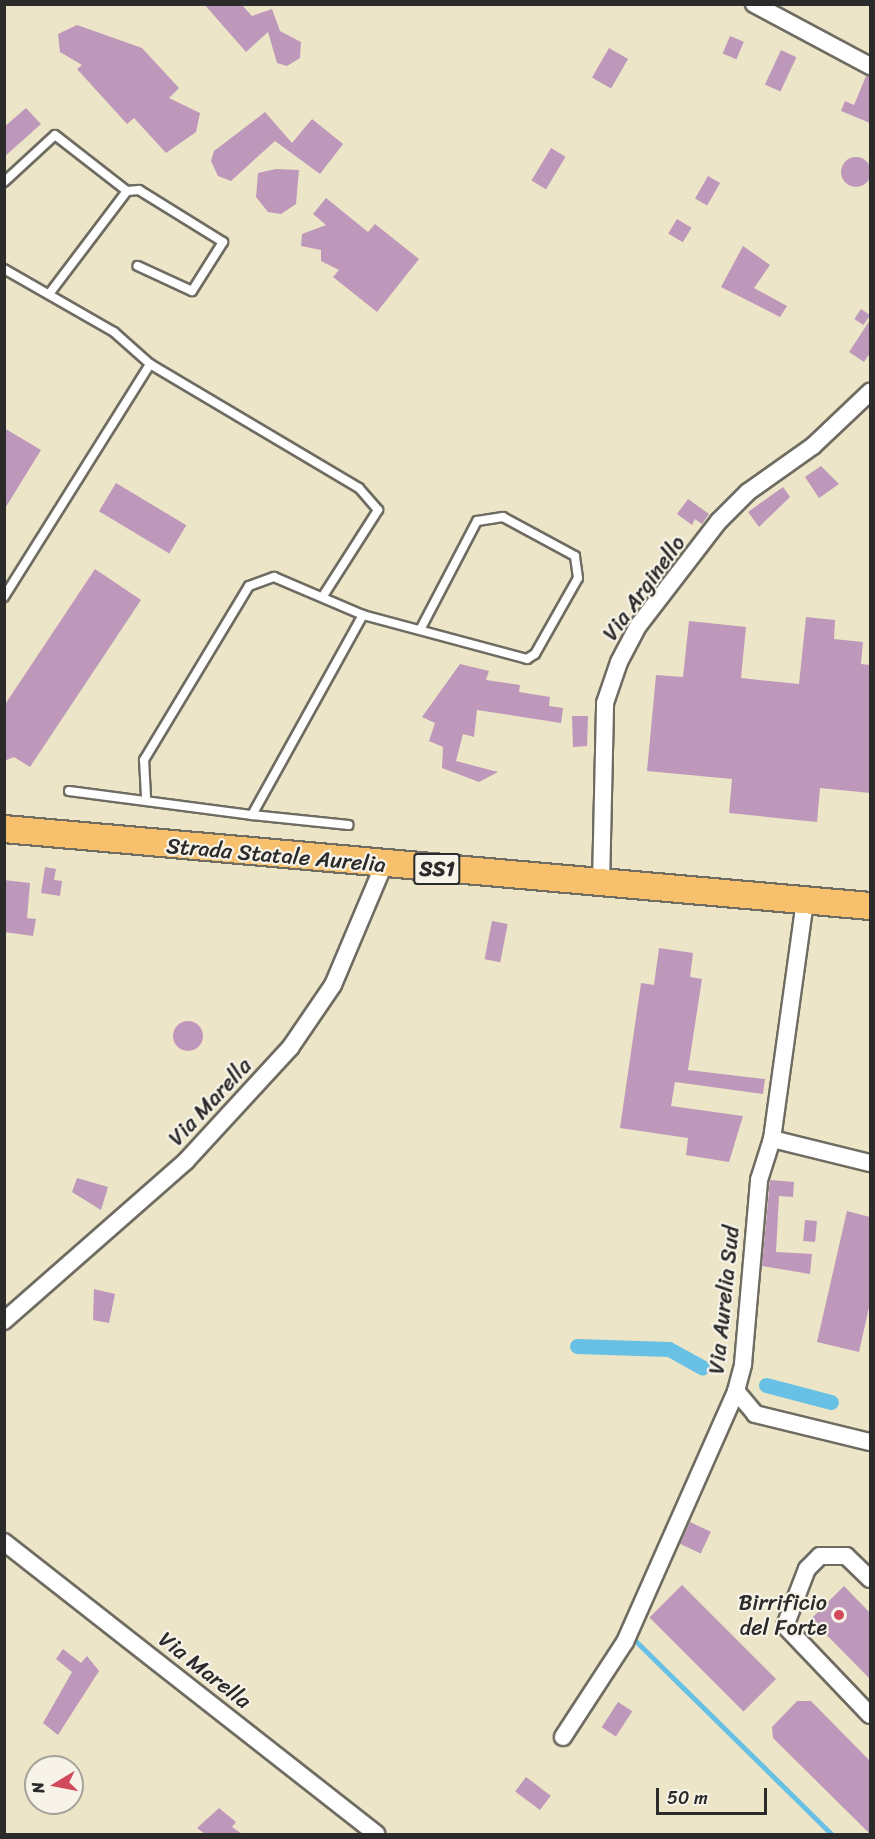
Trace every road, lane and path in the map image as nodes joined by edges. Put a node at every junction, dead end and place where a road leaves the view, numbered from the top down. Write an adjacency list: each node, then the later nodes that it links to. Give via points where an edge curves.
1 (754, 4): 2 (street)
2 (870, 66)
3 (4, 182): 4 (lane, via 55,135)
4 (128, 191): 5 (lane, via 139,190 223,242 192,291); 7 (lane)
5 (138, 266)
6 (4, 269): 7 (lane)
7 (49, 294): 8 (lane, via 114,332)
8 (150, 364): 10 (lane, via 358,488 378,510); 11 (lane)
9 (870, 392): 20 (street, Via Arginello, via 813,446 748,492 719,521 638,626 619,662 605,702)
10 (323, 596): 12 (lane); 15 (lane, via 274,577 249,586 144,760)
11 (4, 597)
12 (363, 615): 13 (lane); 16 (lane)
13 (421, 627): 13 (lane, via 527,659 578,578 574,556 503,517 477,521)
14 (69, 790): 15 (lane)
15 (146, 797): 16 (lane, via 159,805)
16 (252, 815): 17 (lane)
17 (348, 825)
18 (4, 829): 19 (main road, Strada Statale Aurelia / SS1)
19 (384, 864): 20 (main road, Strada Statale Aurelia / SS1); 25 (street, Via Marella, via 333,985 290,1048 186,1161)
20 (601, 884): 21 (main road, Strada Statale Aurelia / SS1)
21 (805, 902): 22 (main road, Strada Statale Aurelia / SS1); 23 (street, Via Aurelia Sud)
22 (870, 906)
23 (771, 1139): 24 (street); 26 (street, Via Aurelia Sud, via 759,1180 743,1364)
24 (870, 1163)
25 (4, 1321)
26 (736, 1391): 27 (street, via 755,1414); 31 (street, Via Aurelia Sud, via 624,1642)
27 (869, 1437)
28 (4, 1542): 32 (street, Via Marella)
29 (870, 1579): 30 (street, via 846,1556 820,1556 807,1569 785,1626)
30 (870, 1715)
31 (563, 1737)
32 (376, 1834)

